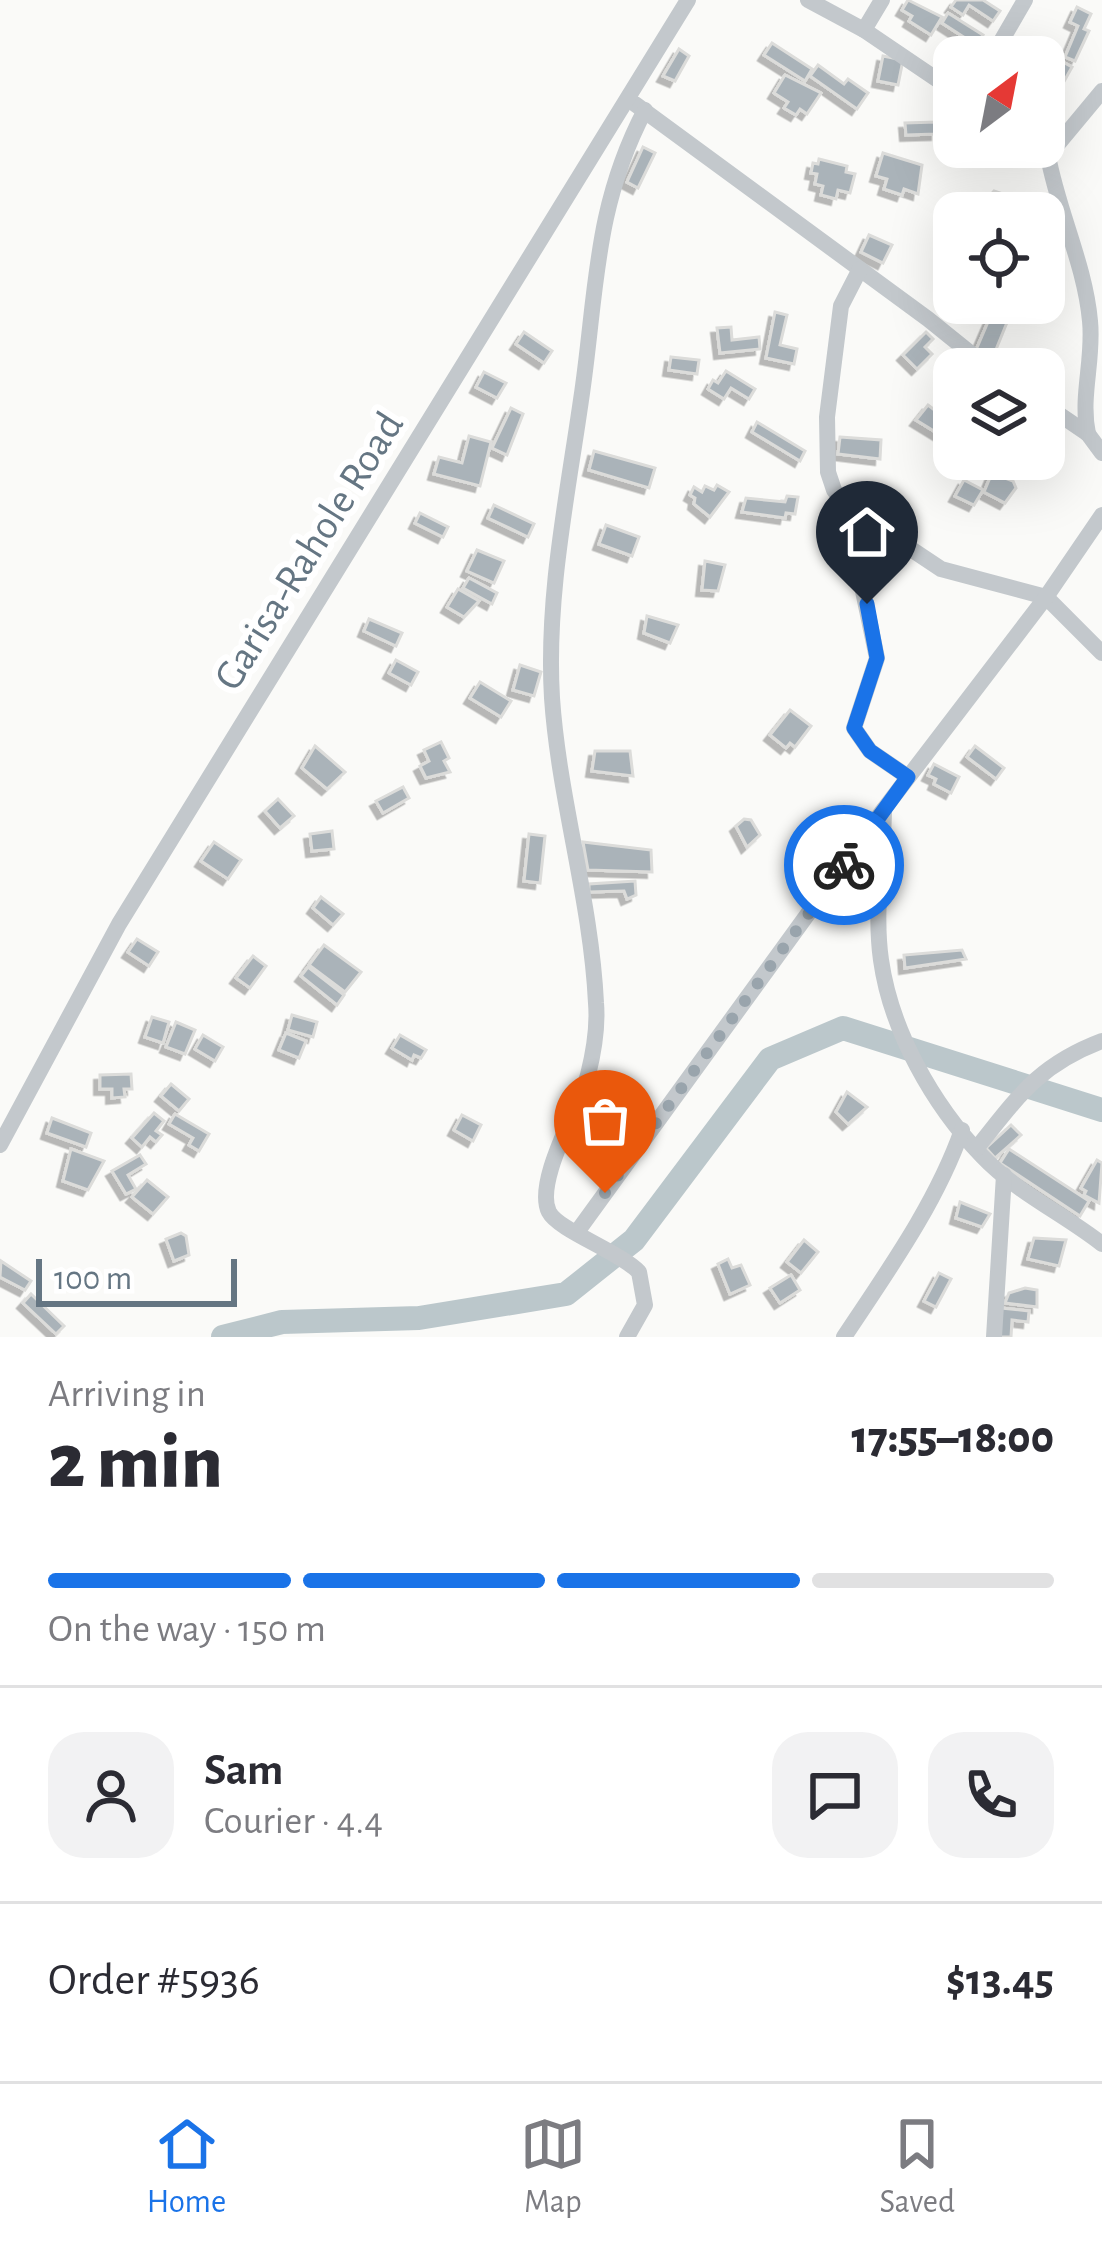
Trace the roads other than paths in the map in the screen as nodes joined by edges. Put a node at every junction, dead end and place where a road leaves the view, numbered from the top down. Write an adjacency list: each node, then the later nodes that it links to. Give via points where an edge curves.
1 (688, 0): 9 (street, Garisa-Rahole Road)
2 (808, 0): 5 (street)
3 (882, 0): 5 (street)
4 (1025, 0): 6 (street)
5 (864, 30): 7 (street)
6 (1004, 36)
7 (933, 78)
8 (1102, 91): 11 (street)
9 (627, 98): 10 (street); 26 (street, Garisa-Rahole Road, via 119,924)
10 (645, 110): 13 (street); 29 (street, via 603,217 553,633 552,698 597,1007 587,1079 546,1199 556,1222)
11 (1065, 128)
12 (1047, 168): 16 (street, via 1090,317)
13 (860, 269): 14 (street); 18 (street, via 841,306 827,417 828,472)
14 (963, 348)
15 (1065, 418): 16 (street)
16 (1088, 434): 17 (street)
17 (1102, 453)
18 (845, 505): 20 (street, via 941,568); 22 (street, via 877,658 854,728 870,751)
19 (1102, 515): 20 (street)
20 (1046, 597): 21 (street); 22 (street)
21 (1102, 653)
22 (908, 777): 23 (street)
23 (884, 808): 25 (street, via 881,963 926,1084); 29 (street)
24 (1102, 1041): 27 (street, via 1034,1077)
25 (962, 1130): 27 (street); 32 (street, via 902,1250)
26 (0, 1145)
27 (976, 1149): 28 (street)
28 (1004, 1175): 30 (street); 33 (street)
29 (577, 1232): 31 (street, via 638,1272 644,1305)
30 (1102, 1244)
31 (628, 1337)
32 (844, 1337)
33 (994, 1337)

